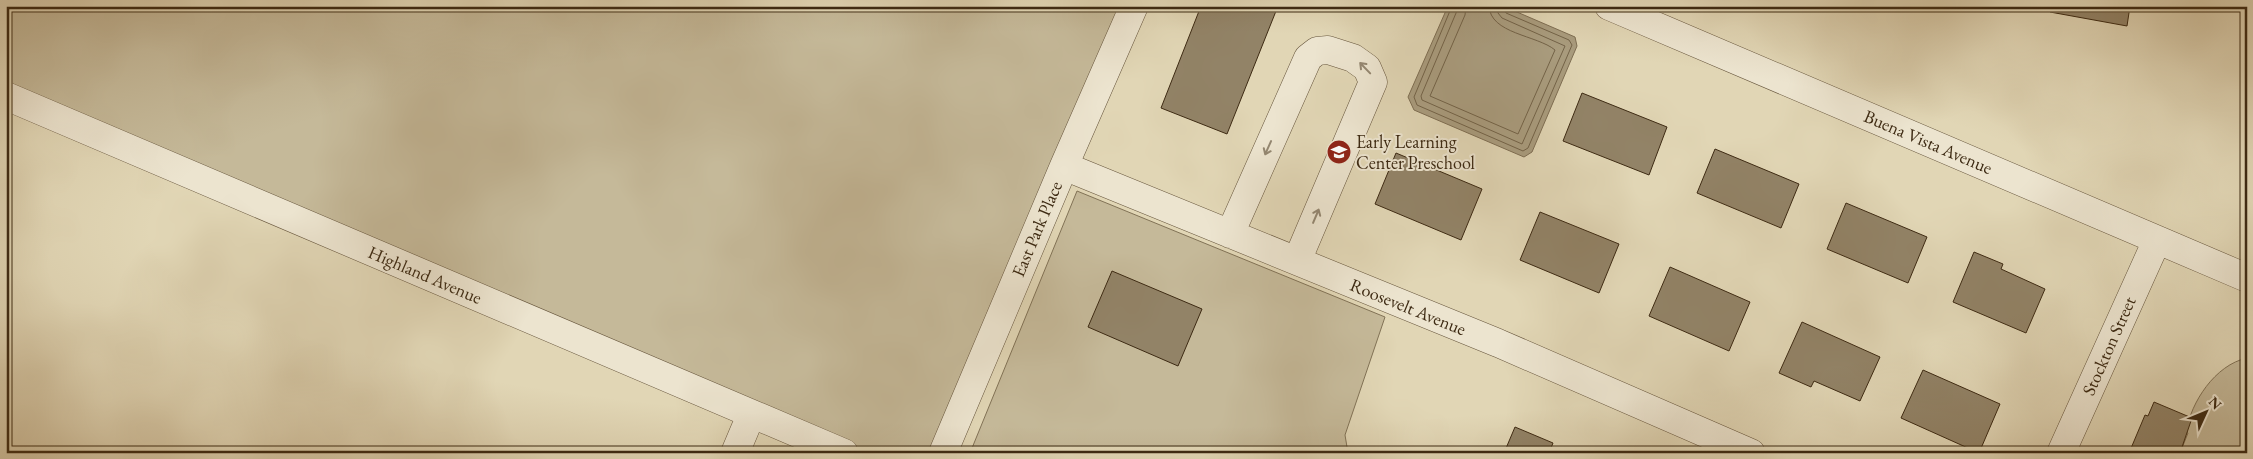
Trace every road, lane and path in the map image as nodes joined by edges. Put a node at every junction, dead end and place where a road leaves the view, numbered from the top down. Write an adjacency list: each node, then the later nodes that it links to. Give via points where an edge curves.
1 (1134, 6): 4 (street, East Park Place)
2 (1609, 6): 6 (street, Buena Vista Avenue)
3 (6, 96): 9 (street, Highland Avenue)
4 (1064, 166): 5 (street, Roosevelt Avenue); 12 (street, East Park Place)
5 (1230, 234): 7 (street, Roosevelt Avenue); 7 (street, one-way to 5, via 1373,82 1367,68 1353,58 1328,50 1317,51 1308,58)
6 (2157, 240): 8 (street, Buena Vista Avenue); 14 (street, Stockton Street)
7 (1297, 261): 13 (street, Roosevelt Avenue, via 1498,343)
8 (2247, 278)
9 (751, 415): 10 (street); 11 (street, Highland Avenue)
10 (735, 453)
11 (844, 453)
12 (943, 453)
13 (1751, 453)
14 (2061, 453)

